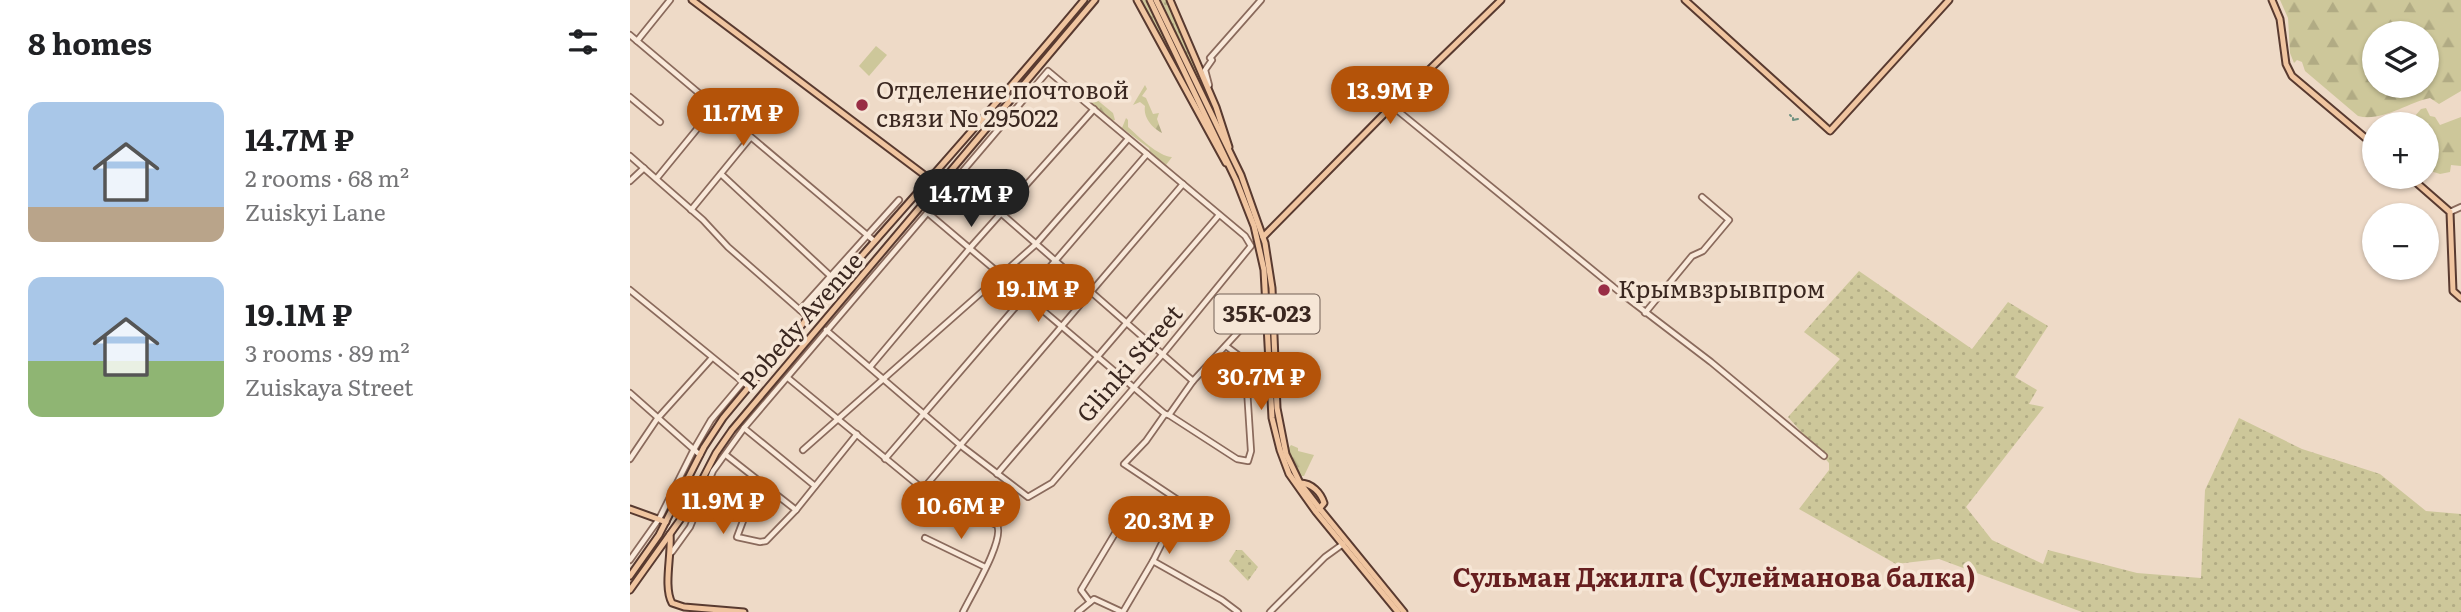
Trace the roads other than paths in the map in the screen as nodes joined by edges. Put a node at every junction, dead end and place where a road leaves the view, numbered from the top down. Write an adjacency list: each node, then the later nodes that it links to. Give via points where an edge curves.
1 (670, 0): 15 (street)
2 (692, 0): 34 (main road)
3 (1084, 0): 34 (main road, Pobedy Avenue)
4 (1095, 0): 22 (main road, Pobedy Avenue)
5 (1137, 0): 31 (main road)
6 (1150, 0): 31 (main road, 35К-023)
7 (1156, 0): 27 (main road, 35К-023)
8 (1170, 0): 17 (main road)
9 (1261, 0): 17 (street, via 1210,58 1205,70)
10 (1501, 0): 18 (main road)
11 (1685, 0): 12 (main road, via 1829,131)
12 (1949, 0)
13 (2272, 0): 24 (main road, via 2292,76)
14 (630, 35): 15 (street)
15 (637, 41): 19 (street)
16 (630, 97): 21 (street)
17 (1212, 98): 27 (main road)
18 (1392, 106): 49 (main road); 62 (street)
19 (715, 107): 25 (street); 33 (street)
20 (1094, 109): 23 (street, via 1048,71); 26 (street); 46 (street)
21 (660, 122)
22 (987, 129): 23 (street); 38 (main road, Pobedy Avenue)
23 (994, 135): 35 (street)
24 (2362, 135)
25 (750, 138): 32 (street); 48 (street)
26 (1128, 139): 28 (street); 51 (street)
27 (1229, 150): 49 (main road, 35К-023)
28 (1147, 154): 37 (street); 53 (street)
29 (630, 156): 30 (street)
30 (644, 167): 33 (street); 36 (street)
31 (1232, 172): 102 (main road, 35К-023, via 1261,254 1271,404 1280,450 1289,474)
32 (721, 174): 43 (street); 54 (street)
33 (657, 178): 43 (street)
34 (930, 178): 38 (main road); 50 (main road, Pobedy Avenue)
35 (957, 178): 45 (street); 46 (street)
36 (630, 181)
37 (1183, 184): 47 (street); 58 (street)
38 (939, 186): 78 (main road, Pobedy Avenue)
39 (2423, 189): 44 (main road)
40 (1702, 197): 62 (street, via 1729,220)
41 (899, 201): 48 (street)
42 (2461, 207): 44 (street)
43 (691, 209): 61 (street)
44 (2449, 212): 60 (main road, via 2453,291)
45 (928, 213): 52 (street); 67 (street)
46 (1002, 214): 51 (street); 52 (street)
47 (1219, 215): 65 (street); 69 (street, Glinki Street, via 1251,246)
48 (867, 236): 50 (street); 54 (street)
49 (1263, 237): 102 (main road, 35К-023, via 1272,288 1279,426 1286,454)
50 (873, 240): 56 (main road, Pobedy Avenue)
51 (1035, 245): 53 (street); 55 (street)
52 (970, 248): 55 (street); 72 (street)
53 (1055, 262): 58 (street); 59 (street)
54 (831, 276): 56 (street); 61 (street)
55 (1001, 276): 59 (street); 75 (street)
56 (838, 283): 64 (main road, Pobedy Avenue)
57 (630, 290): 71 (street)
58 (1091, 292): 65 (street); 66 (street)
59 (1025, 297): 66 (street); 82 (street)
60 (2461, 298)
61 (800, 310): 64 (street)
62 (1645, 313): 93 (street)
63 (1252, 317): 68 (street)
64 (809, 318): 73 (main road, Pobedy Avenue)
65 (1127, 323): 69 (street); 70 (street)
66 (1062, 327): 70 (street); 88 (street)
67 (826, 330): 72 (street); 74 (street)
68 (1226, 346): 77 (street); 83 (street, via 1245,358 1248,460 1237,459)
69 (1162, 355): 77 (street); 80 (street, Glinki Street)
70 (1098, 357): 80 (street); 96 (street)
71 (712, 359): 76 (street); 85 (street)
72 (870, 367): 75 (street)
73 (757, 378): 78 (main road, via 766,378); 79 (main road, Pobedy Avenue)
74 (788, 378): 84 (street); 86 (street)
75 (883, 379): 82 (street); 84 (street)
76 (743, 382): 79 (street); 90 (street, via 711,420)
77 (1193, 382): 83 (street)
78 (767, 386): 106 (main road, Pobedy Avenue, via 722,444)
79 (749, 387): 91 (main road, Pobedy Avenue)
80 (1133, 387): 83 (street); 96 (street, Glinki Street, via 1052,483 1028,497)
81 (630, 393): 85 (street)
82 (924, 414): 88 (street); 95 (street)
83 (1167, 414): 105 (street, via 1124,464)
84 (839, 418): 87 (street); 89 (street)
85 (657, 419): 90 (street); 94 (street)
86 (744, 428): 92 (street); 97 (street)
87 (857, 434): 95 (street); 97 (street)
88 (960, 444): 96 (street); 98 (street)
89 (803, 450)
90 (693, 451): 91 (street); 104 (street)
91 (700, 455): 104 (main road, Pobedy Avenue)
92 (726, 455): 99 (street, via 713,471); 101 (street)
93 (1824, 456)
94 (630, 459)
95 (885, 459): 98 (street)
96 (997, 474)
97 (815, 486): 101 (street)
98 (923, 489): 114 (street, via 935,499 999,527)
99 (701, 502): 101 (street, via 742,518 737,537 760,542); 111 (street, via 686,535)
100 (630, 509): 104 (main road)
101 (796, 510)
102 (1318, 511): 109 (main road, 35К-023); 125 (main road, 35К-023)
103 (1126, 515): 117 (street, via 1082,590)
104 (663, 521): 112 (street); 115 (main road, Pobedy Avenue)
105 (1217, 526)
106 (670, 534): 110 (main road, Pobedy Avenue); 111 (main road)
107 (1165, 537): 113 (street)
108 (925, 538): 114 (street)
109 (1343, 544): 123 (street); 124 (main road, 35К-023)
110 (660, 548): 111 (main road); 116 (main road, Pobedy Avenue)
111 (672, 552): 118 (main road, via 667,590 672,603)
112 (630, 560)
113 (1153, 561): 121 (street); 122 (street)
114 (985, 567): 119 (street)
115 (630, 576)
116 (630, 590)
117 (1090, 602): 120 (street); 121 (street, via 1096,599)
118 (744, 612)
119 (963, 612)
120 (1078, 612)
121 (1123, 612)
122 (1238, 612)
123 (1270, 612)
124 (1398, 612)
125 (1404, 612)

